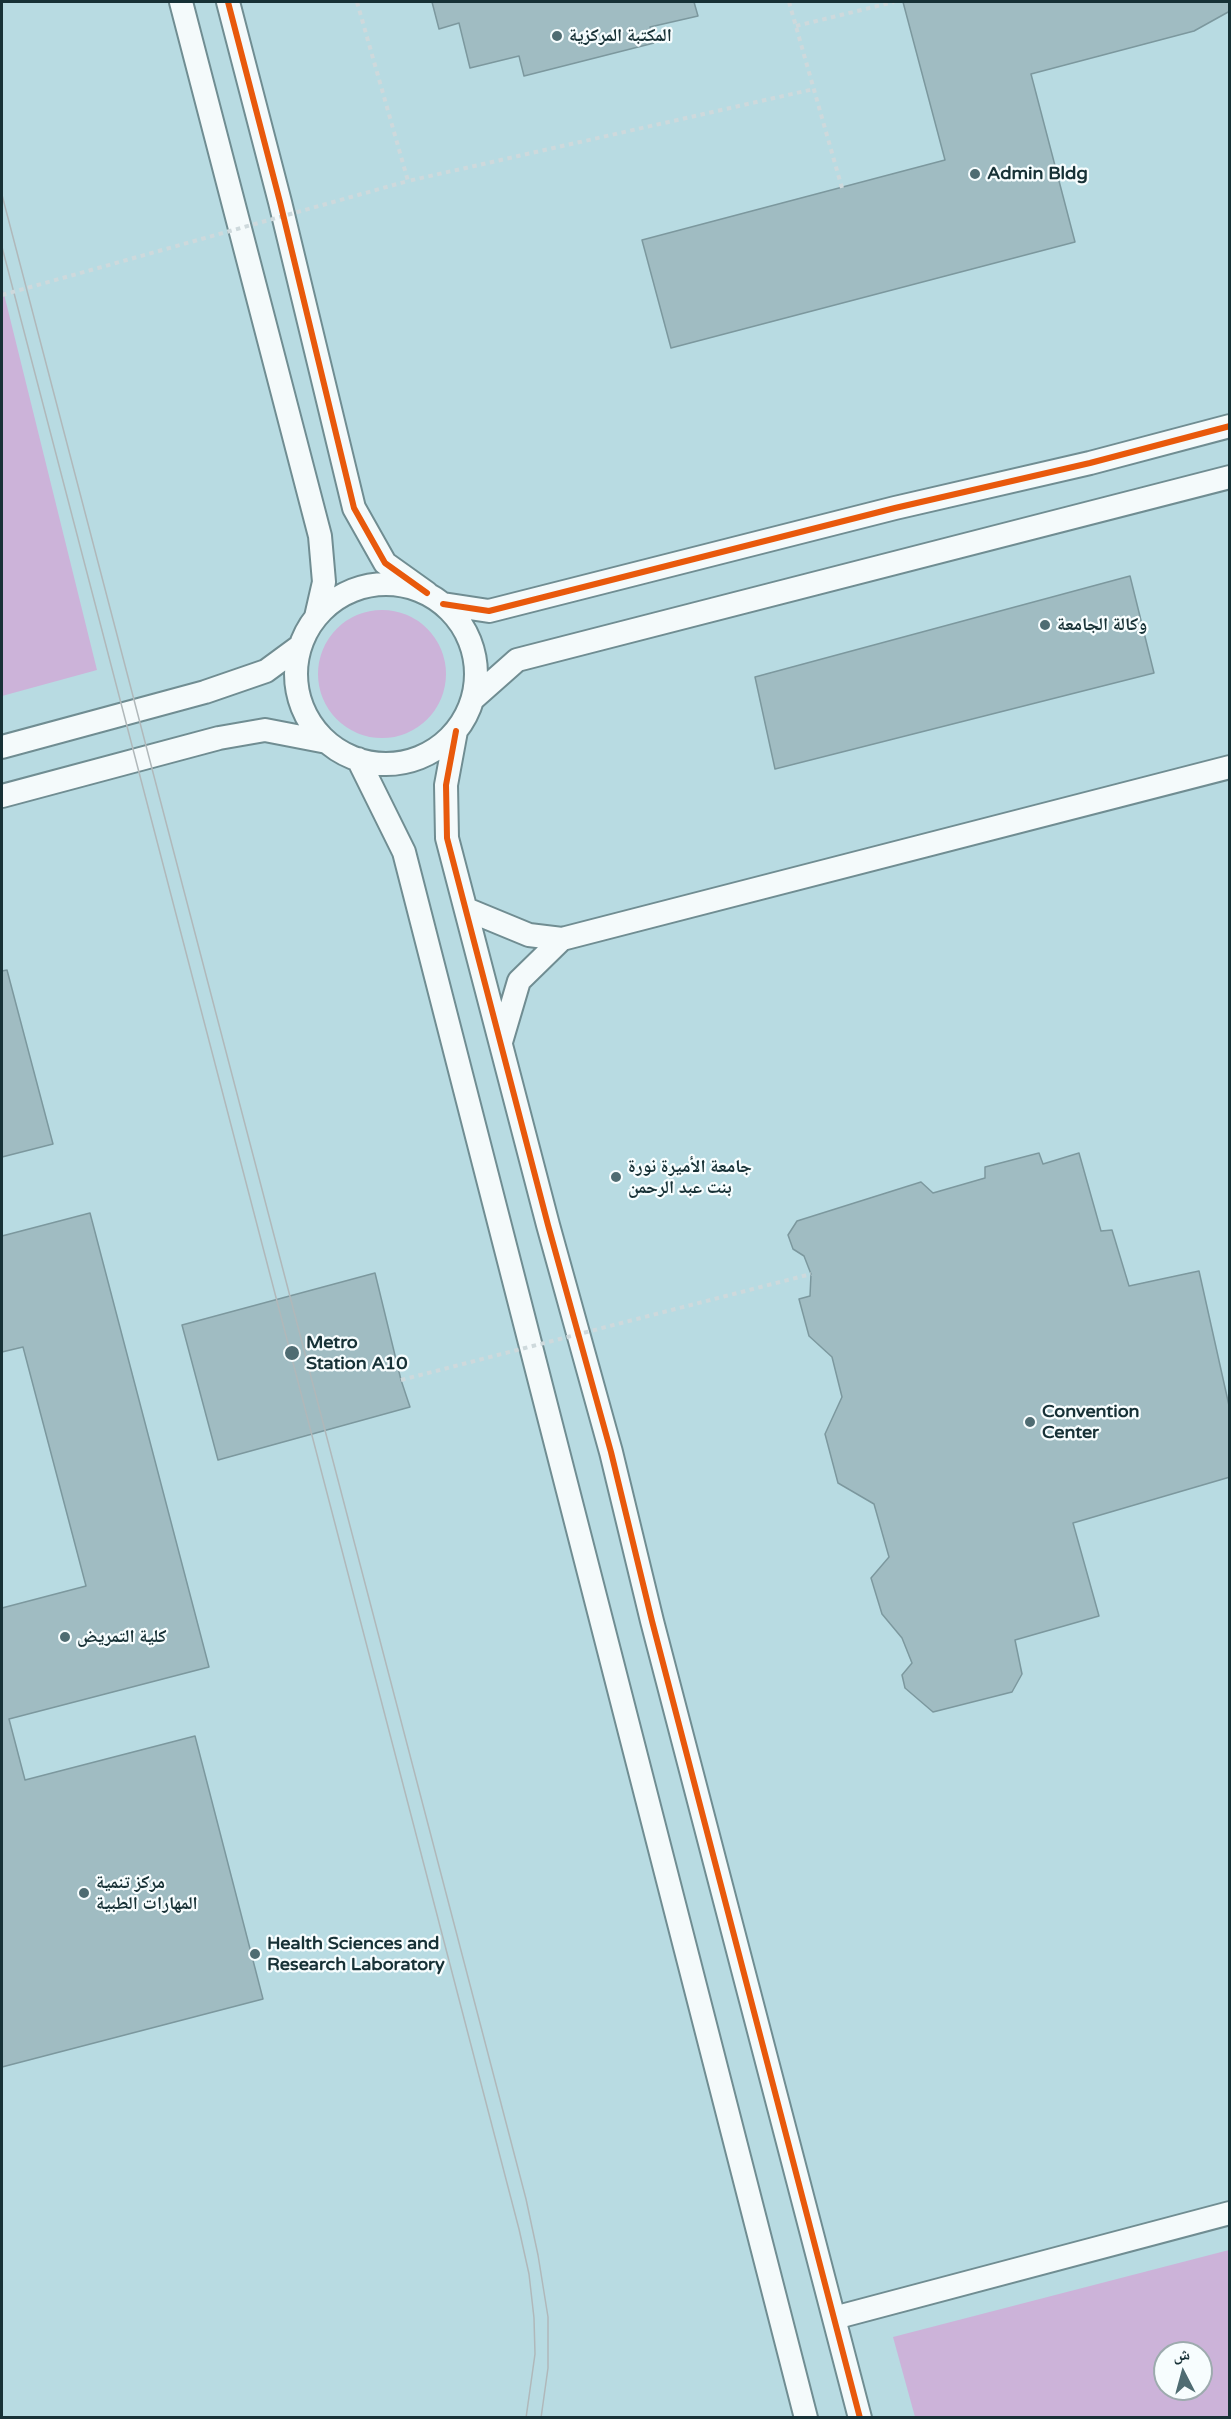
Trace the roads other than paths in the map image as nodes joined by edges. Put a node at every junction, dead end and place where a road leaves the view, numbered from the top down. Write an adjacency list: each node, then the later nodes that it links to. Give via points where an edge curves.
1 (181, 2): 6 (street, via 320,536 324,582)
2 (228, 2): 5 (street, via 354,508 385,562)
3 (1230, 426): 5 (street, via 489,611)
4 (1230, 477): 8 (street, via 517,660)
5 (435, 598): 6 (street, via 398,584 367,586 339,597); 8 (street, via 461,623 472,647 476,673)
6 (315, 617): 7 (street)
7 (300, 646): 10 (street, via 295,672 299,699 310,723); 11 (street, via 267,670 205,692)
8 (472, 699): 9 (street)
9 (456, 730): 12 (street, via 436,748 412,760 385,764); 15 (street, via 446,784 447,838)
10 (327, 742): 12 (street); 14 (street, via 265,730 219,738)
11 (2, 747)
12 (358, 759): 20 (street, via 404,852)
13 (1230, 767): 16 (street)
14 (2, 796)
15 (466, 909): 16 (street, via 529,935); 17 (street)
16 (562, 939): 17 (street, via 519,981)
17 (501, 1043): 19 (street, via 611,1452)
18 (1230, 2213): 19 (street)
19 (834, 2318): 21 (street)
20 (806, 2418)
21 (860, 2418)

